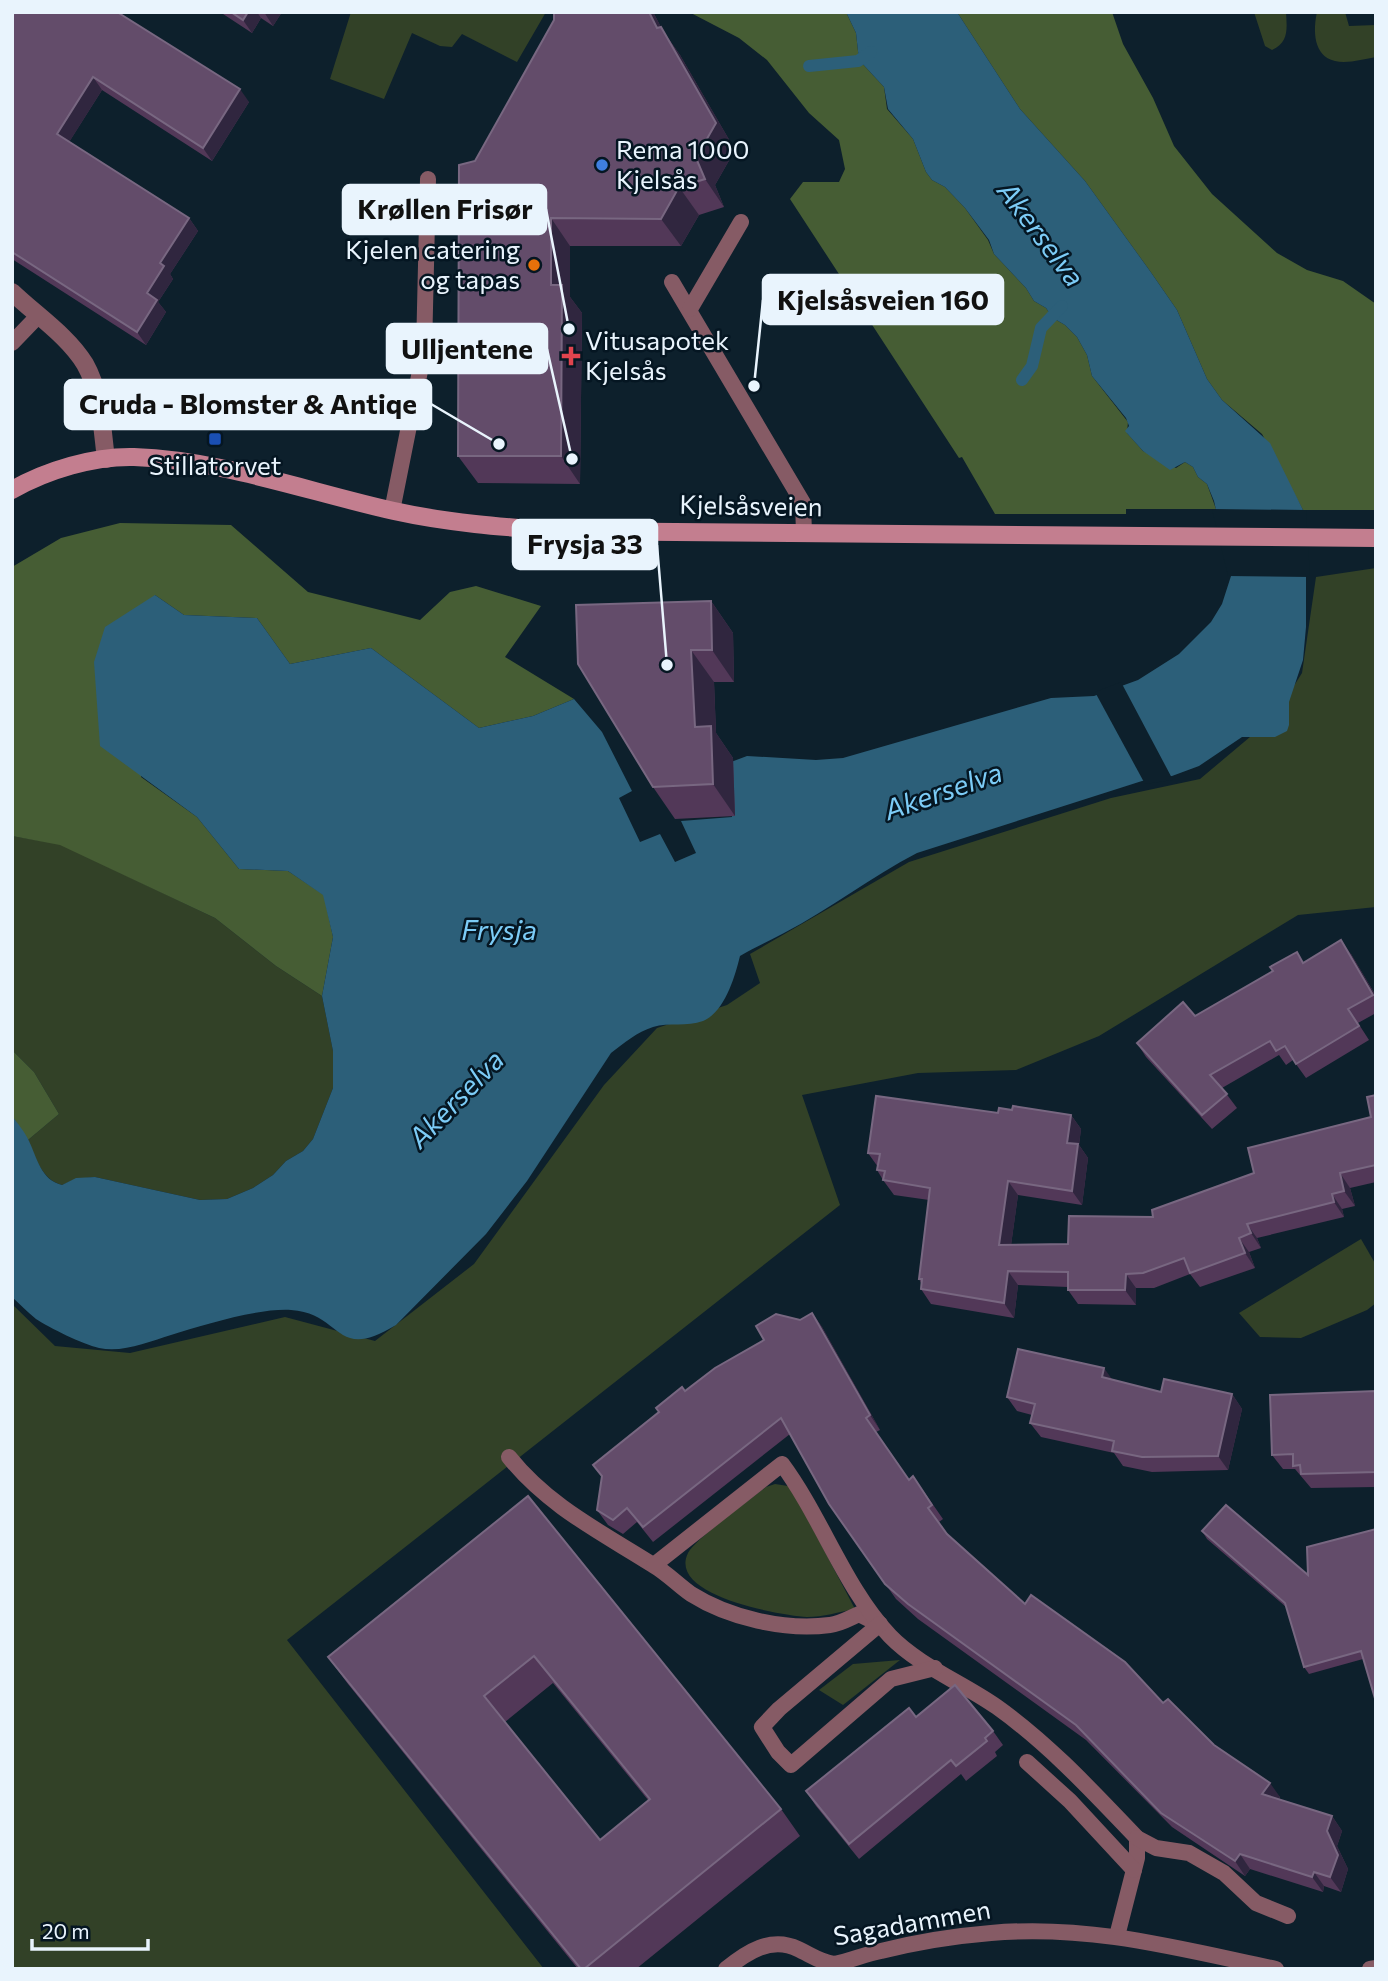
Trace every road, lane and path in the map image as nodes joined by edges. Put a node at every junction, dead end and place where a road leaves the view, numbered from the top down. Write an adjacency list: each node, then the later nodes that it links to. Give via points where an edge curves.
1 (428, 179): 10 (lane, via 424,351)
2 (741, 222): 5 (lane)
3 (672, 282): 5 (lane)
4 (12, 292): 6 (street)
5 (690, 309): 11 (lane, via 803,503)
6 (38, 316): 7 (lane); 8 (street, via 64,338 85,365 99,402)
7 (12, 343)
8 (106, 459): 9 (main road, Kjelsåsveien, via 67,468); 10 (main road, Kjelsåsveien, via 133,457 197,465)
9 (12, 490)
10 (392, 511): 11 (main road, Kjelsåsveien, via 557,531)
11 (804, 533): 12 (main road, Kjelsåsveien)
12 (1376, 538)
13 (509, 1457): 14 (lane, via 552,1501)
14 (654, 1565): 15 (lane, via 692,1594 760,1621 832,1625 859,1614); 15 (lane, via 782,1464)
15 (880, 1624): 16 (lane, via 906,1650); 16 (lane, via 762,1727 791,1765 891,1679)
16 (935, 1668): 18 (lane, via 1037,1737)
17 (1027, 1762): 19 (lane)
18 (1137, 1838): 19 (lane); 20 (lane, via 1156,1848 1189,1853 1224,1873 1256,1903)
19 (1134, 1870): 21 (lane)
20 (1288, 1916)
21 (1117, 1937): 23 (lane, Sagadammen, via 988,1933 921,1941 834,1964 776,1944 746,1953); 24 (lane, Sagadammen)
22 (1376, 1968): 25 (lane)
23 (726, 1969)
24 (1276, 1969)
25 (1370, 1969)

